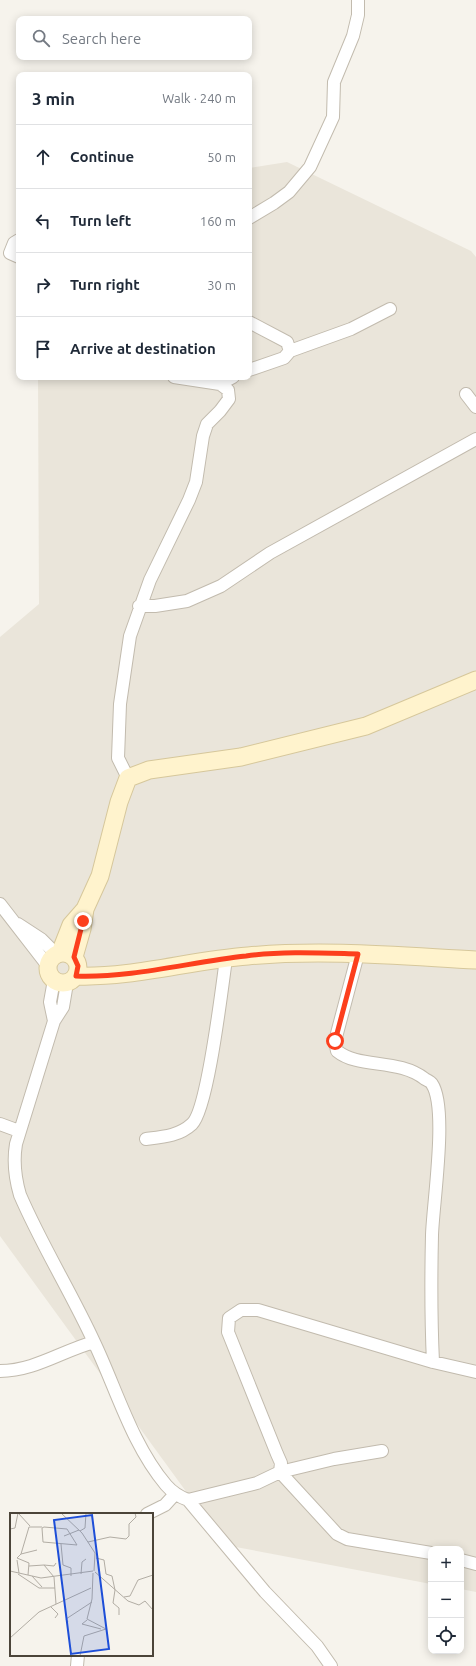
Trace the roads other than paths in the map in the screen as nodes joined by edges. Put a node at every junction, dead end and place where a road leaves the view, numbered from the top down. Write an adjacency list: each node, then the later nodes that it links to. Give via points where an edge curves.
1 (358, 0): 2 (street, via 358,15 353,36 334,82 333,117 310,167 289,192)
2 (252, 216)
3 (16, 242): 4 (street)
4 (16, 255)
5 (390, 309): 7 (street, via 351,329)
6 (252, 324): 7 (street, via 287,342)
7 (290, 351): 8 (street, via 284,358)
8 (252, 369)
9 (194, 380): 11 (street)
10 (227, 380): 11 (street)
11 (220, 384): 15 (street, via 228,390 229,399 207,424 196,482)
12 (466, 394): 13 (street)
13 (476, 407)
14 (476, 439): 15 (street, via 270,554 221,586 187,601)
15 (139, 606): 17 (street, via 130,636 120,704 118,758)
16 (476, 680): 17 (street, via 366,726 241,757 149,770)
17 (128, 778): 22 (street, via 119,802 100,876 85,909 82,929)
18 (0, 904): 22 (street, via 14,923 37,936)
19 (358, 954): 20 (street, via 285,953); 21 (street); 27 (street, via 335,1041 337,1051 343,1056 391,1064 421,1075 432,1084 438,1106 440,1132 432,1233)
20 (226, 959): 22 (street, via 91,976); 25 (street, via 213,1050 199,1112 194,1123 182,1132)
21 (476, 960)
22 (62, 967): 24 (street, via 63,1007 54,1021)
23 (0, 1124): 24 (street)
24 (19, 1131): 26 (street, via 14,1155 20,1195)
25 (146, 1139)
26 (94, 1342): 28 (street, via 75,1347 26,1369); 32 (street, via 140,1446)
27 (433, 1362): 29 (street); 31 (street, via 258,1310 241,1310 229,1318 228,1332 281,1463)
28 (0, 1371)
29 (476, 1372)
30 (382, 1451): 31 (street)
31 (280, 1472): 33 (street, via 257,1483); 35 (street, via 337,1534 347,1539)
32 (175, 1494): 33 (street); 34 (street, via 165,1505)
33 (188, 1500): 40 (street, via 265,1592 317,1646)
34 (149, 1513)
35 (428, 1552)
36 (464, 1561): 37 (street)
37 (476, 1564)
38 (78, 1656): 39 (street)
39 (76, 1666)
40 (331, 1666)

